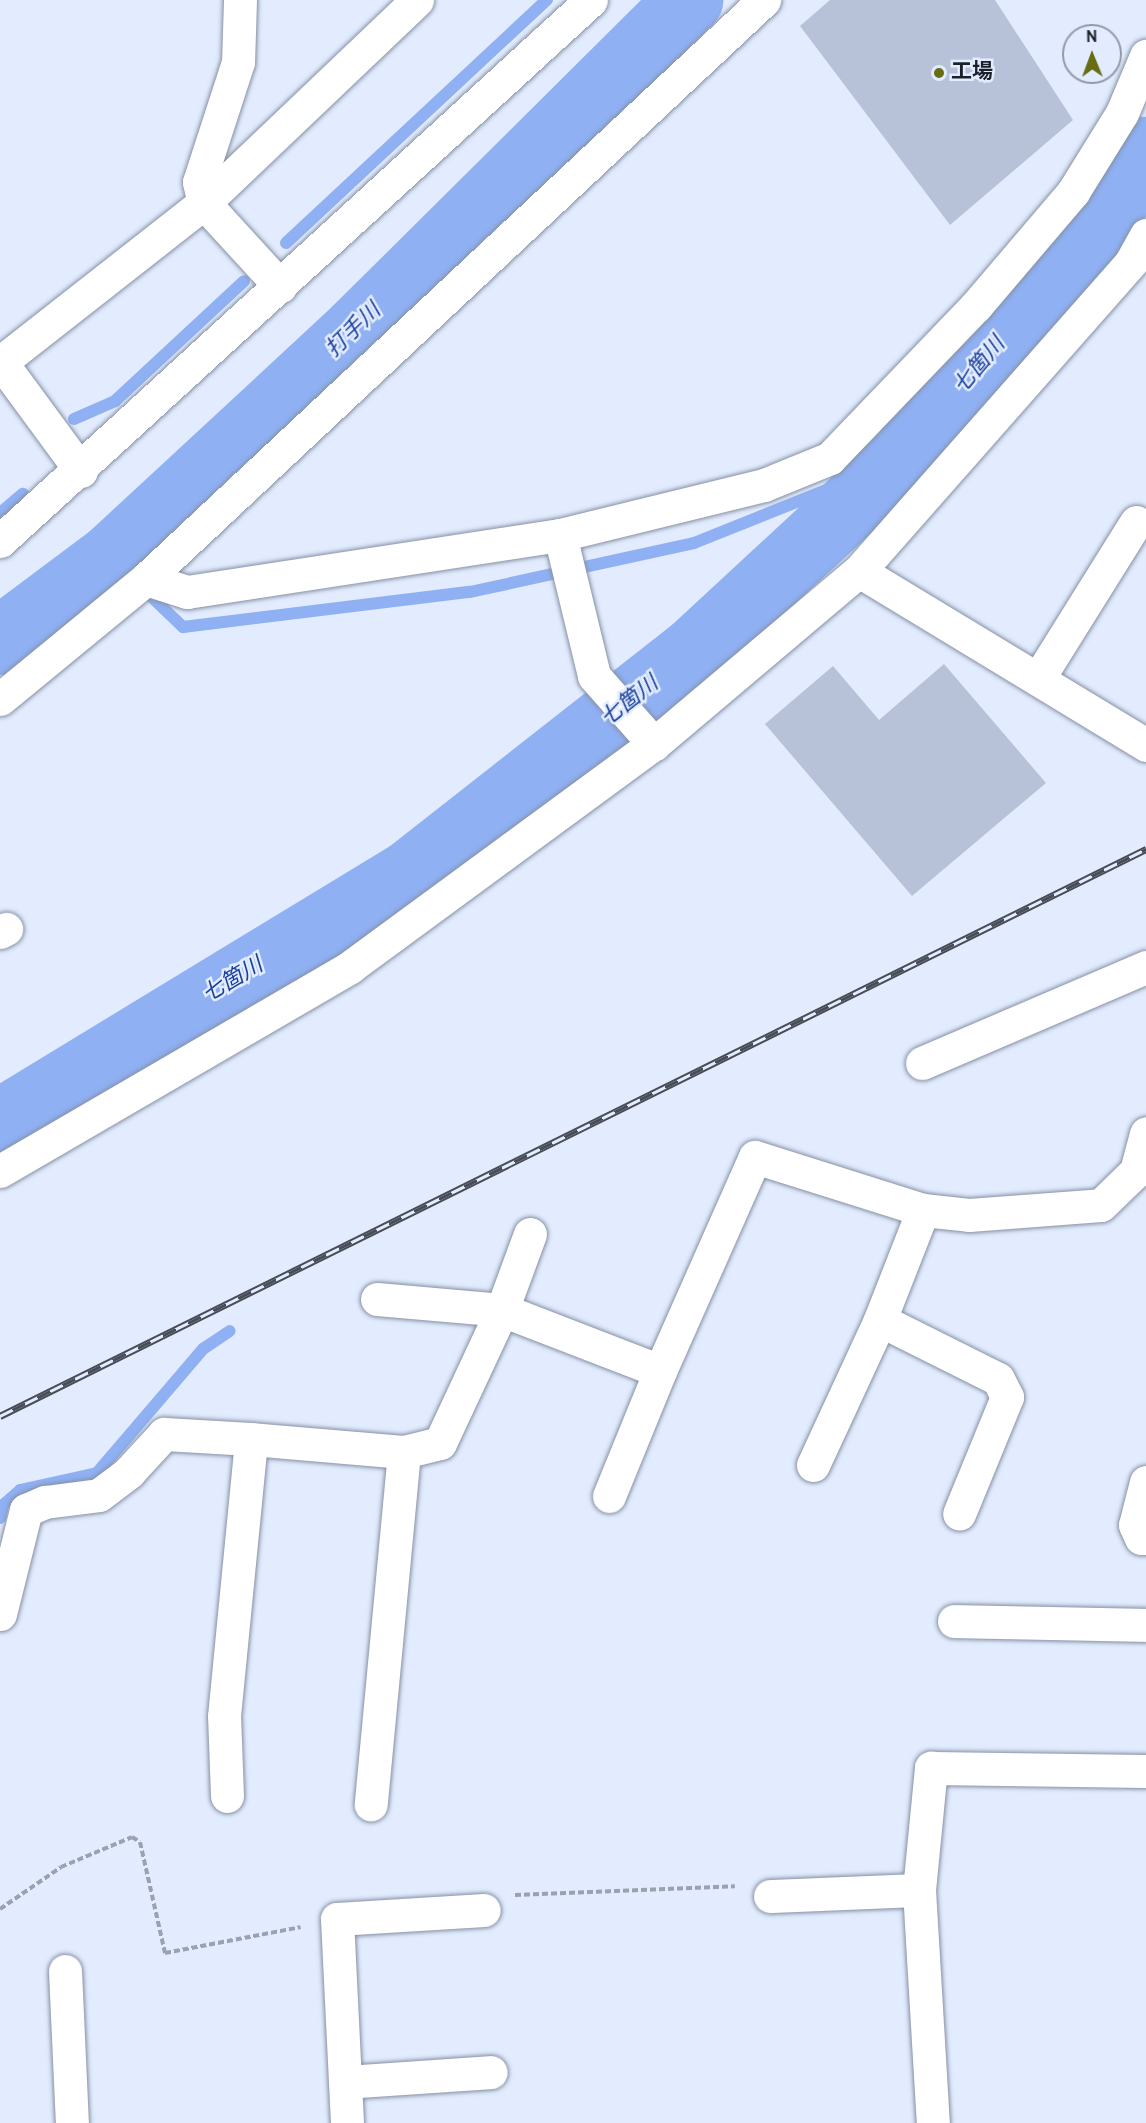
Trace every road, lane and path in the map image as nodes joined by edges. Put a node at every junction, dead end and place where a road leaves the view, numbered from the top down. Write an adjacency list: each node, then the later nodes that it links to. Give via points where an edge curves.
1 (240, 0): 6 (street, via 238,62 199,182)
2 (417, 0): 6 (street)
3 (591, 0): 8 (street)
4 (764, 0): 14 (street)
5 (1146, 56): 11 (street, via 1122,113 1073,192 976,306 830,458 764,485)
6 (204, 203): 8 (street); 9 (street, via 1,362)
7 (1146, 235): 13 (street, via 1131,262)
8 (280, 286): 9 (street)
9 (81, 471): 12 (street)
10 (1136, 522): 15 (street)
11 (560, 535): 14 (street, via 187,592); 17 (street, via 594,676)
12 (0, 541)
13 (859, 571): 15 (street); 17 (street)
14 (146, 579): 16 (street)
15 (1038, 679): 18 (street)
16 (0, 699)
17 (654, 744): 22 (street, via 350,967)
18 (1146, 745)
19 (1146, 967): 20 (street)
20 (922, 1063)
21 (1146, 1134): 23 (street, via 1136,1171 1101,1205 969,1215)
22 (0, 1171)
23 (923, 1210): 27 (street); 28 (street, via 755,1157)
24 (530, 1234): 26 (street)
25 (377, 1299): 26 (street)
26 (502, 1310): 28 (street); 30 (street, via 440,1443)
27 (880, 1320): 31 (street); 34 (street, via 998,1379 1007,1397)
28 (660, 1371): 33 (street)
29 (251, 1439): 30 (street); 36 (street, via 164,1434 129,1472 99,1495 45,1502 26,1510); 40 (street, via 224,1716)
30 (404, 1452): 41 (street)
31 (813, 1465)
32 (1146, 1482): 35 (street, via 1135,1525 1141,1538)
33 (609, 1496)
34 (959, 1514)
35 (1146, 1538)
36 (0, 1614)
37 (954, 1621): 38 (street)
38 (1146, 1625)
39 (1146, 1771): 42 (street, via 931,1768)
40 (227, 1796)
41 (371, 1804)
42 (919, 1890): 43 (street); 52 (street)
43 (770, 1896): 45 (path, via 753,1885 500,1896)
44 (0, 1909): 46 (path, via 61,1867 132,1837 140,1842 165,1953)
45 (484, 1910): 46 (street)
46 (337, 1920): 49 (street)
47 (65, 1971): 50 (street)
48 (491, 2072): 49 (street)
49 (345, 2082): 51 (street)
50 (72, 2123)
51 (347, 2123)
52 (933, 2123)

